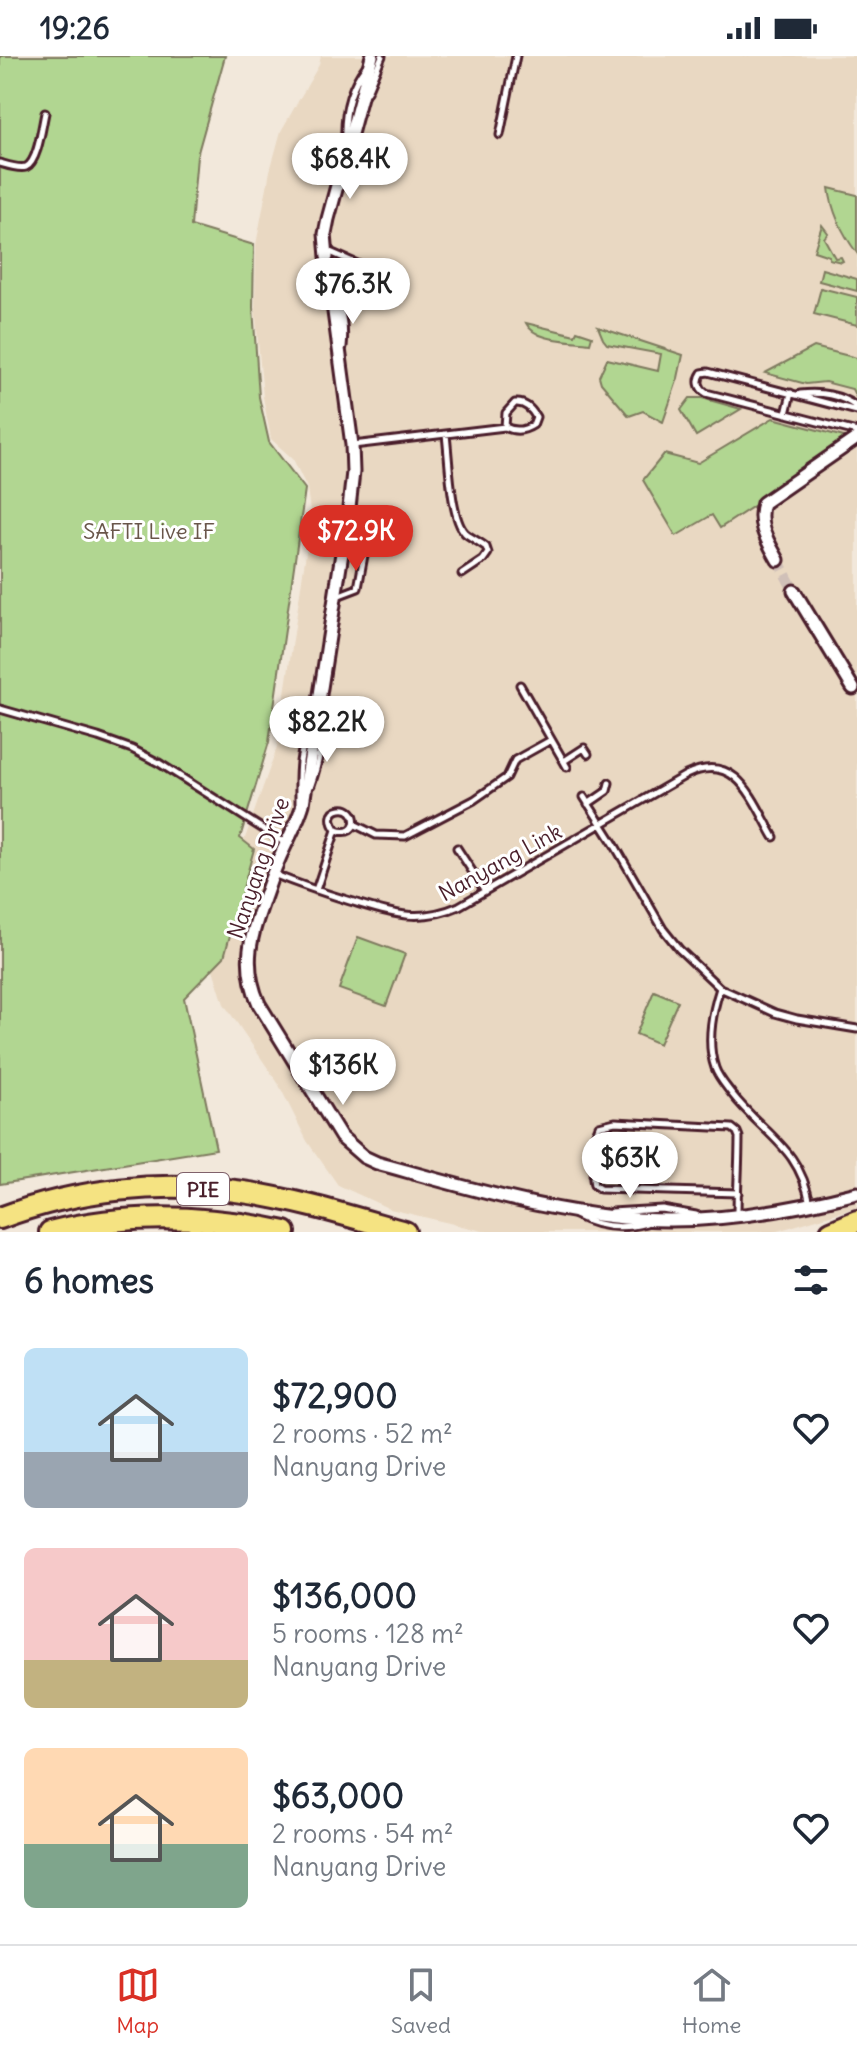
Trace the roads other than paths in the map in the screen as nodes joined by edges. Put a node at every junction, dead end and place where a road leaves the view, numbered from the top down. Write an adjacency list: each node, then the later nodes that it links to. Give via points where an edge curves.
1 (516, 56): 4 (lane)
2 (375, 57): 5 (street); 5 (lane, via 360,73 349,99)
3 (45, 113): 6 (lane, via 29,166)
4 (500, 135)
5 (346, 150): 7 (street, via 325,234)
6 (0, 163)
7 (327, 254): 8 (lane)
8 (387, 277)
9 (332, 294): 17 (street, Nanyang Drive)
10 (791, 393): 11 (lane); 12 (lane); 12 (lane, via 708,372 700,377 706,393)
11 (857, 409)
12 (786, 414): 14 (lane)
13 (505, 427): 13 (lane, via 506,413 515,403 525,404 536,417 522,430); 15 (lane)
14 (857, 432)
15 (446, 435): 17 (lane); 20 (lane, via 459,523 488,553)
16 (857, 438): 19 (street, via 763,503 764,535)
17 (352, 445): 18 (street, Nanyang Drive)
18 (349, 508): 22 (street, Nanyang Drive); 22 (lane, via 369,528 358,588)
19 (778, 560)
20 (462, 574)
21 (794, 591): 24 (street)
22 (334, 596): 25 (street, Nanyang Drive)
23 (520, 685): 28 (lane)
24 (853, 688)
25 (319, 699): 27 (street, Nanyang Drive); 32 (lane, via 320,756)
26 (0, 709): 39 (lane, via 132,749)
27 (316, 720): 32 (street, Nanyang Drive); 34 (lane, via 301,750)
28 (551, 740): 29 (lane, via 565,764 584,748); 35 (lane, via 515,760 507,777 474,800 405,836 376,835)
29 (588, 754)
30 (609, 783): 33 (lane, via 607,791)
31 (584, 797): 33 (lane)
32 (303, 804): 34 (street, Nanyang Drive)
33 (588, 804): 36 (lane)
34 (297, 822): 39 (street, Nanyang Drive)
35 (354, 824): 37 (lane, via 348,831); 37 (lane, via 350,810 338,809 331,819)
36 (601, 824): 38 (lane, Nanyang Link, via 709,767 735,776); 43 (lane, Nanyang Link); 44 (lane, via 663,929)
37 (336, 830): 42 (lane)
38 (774, 837)
39 (286, 844): 41 (street, Nanyang Drive)
40 (457, 848): 43 (lane)
41 (273, 874): 42 (lane, Nanyang Link); 49 (street, Nanyang Drive, via 250,940 253,991 341,1137 377,1163 496,1196)
42 (316, 890): 43 (lane, Nanyang Link, via 411,916 445,912)
43 (485, 891)
44 (720, 988): 45 (lane, via 775,1013); 48 (lane, via 711,1034 715,1069 738,1103 795,1162)
45 (857, 1029)
46 (738, 1193): 46 (lane, via 600,1189 593,1179 599,1126 615,1122 732,1128 739,1137); 51 (lane)
47 (857, 1193): 48 (street, Nanyang Drive)
48 (811, 1205): 51 (street, Nanyang Drive)
49 (568, 1209): 50 (street, Nanyang Drive); 54 (lane, via 584,1220 616,1228)
50 (598, 1214): 53 (lane, via 662,1209); 54 (street, Nanyang Drive)
51 (737, 1217): 53 (street, Nanyang Drive)
52 (0, 1218): 58 (highway, PIE, via 91,1193 166,1187 268,1197)
53 (710, 1219): 54 (street, Nanyang Drive)
54 (658, 1220)
55 (857, 1221): 59 (highway)
56 (50, 1232): 57 (highway, PIE, via 115,1220 176,1217)
57 (285, 1232)
58 (405, 1232)
59 (831, 1232)

